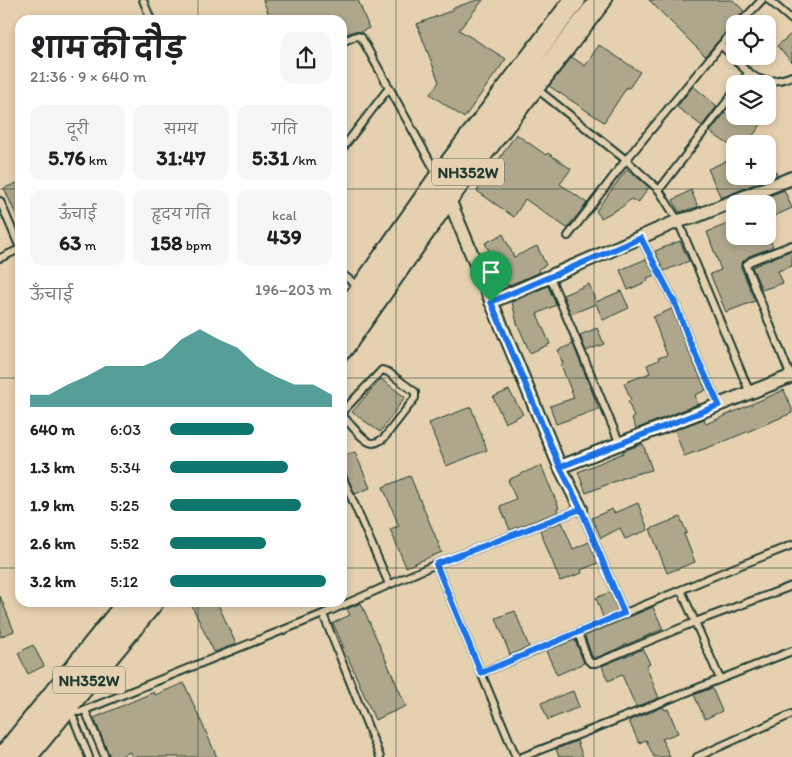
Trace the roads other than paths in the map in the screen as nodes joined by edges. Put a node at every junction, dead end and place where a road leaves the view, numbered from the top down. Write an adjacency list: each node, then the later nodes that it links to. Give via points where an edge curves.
1 (143, 0): 5 (lane)
2 (762, 0): 6 (lane)
3 (769, 0): 7 (lane)
4 (586, 3): 14 (highway, NH352W); 19 (highway, NH352W)
5 (149, 15)
6 (748, 15)
7 (792, 20)
8 (726, 39): 10 (lane)
9 (347, 40): 15 (lane, via 356,36 361,38)
10 (721, 45): 11 (lane); 18 (lane)
11 (749, 72): 12 (lane); 13 (lane, via 766,82)
12 (747, 75)
13 (792, 76)
14 (534, 86): 18 (lane); 22 (highway, NH352W)
15 (388, 89): 17 (lane); 19 (lane)
16 (726, 103): 21 (lane)
17 (347, 142)
18 (626, 160): 21 (lane); 26 (lane)
19 (439, 178): 22 (street); 33 (highway, NH352W)
20 (792, 178): 24 (street)
21 (659, 190): 24 (lane)
22 (449, 196): 33 (highway, NH352W); 34 (street)
23 (0, 201): 25 (lane)
24 (678, 221): 27 (street); 38 (lane)
25 (15, 236)
26 (568, 236)
27 (641, 238): 32 (street); 39 (lane, via 675,303)
28 (792, 244): 37 (lane, via 746,265)
29 (15, 250): 30 (lane)
30 (0, 258)
31 (347, 277): 33 (lane)
32 (550, 277): 34 (street); 42 (lane)
33 (370, 293): 35 (highway, NH352W); 36 (highway, NH352W)
34 (491, 302): 43 (street)
35 (347, 312)
36 (347, 339)
37 (792, 376): 38 (street)
38 (750, 393): 39 (street)
39 (719, 405): 42 (street)
40 (347, 408): 41 (lane, via 382,370 415,392 415,398 378,442 364,439)
41 (347, 420)
42 (620, 444): 43 (street)
43 (560, 467): 45 (street)
44 (347, 487): 48 (lane)
45 (581, 509): 47 (lane); 55 (lane)
46 (792, 546): 50 (lane)
47 (436, 564): 48 (lane); 60 (lane)
48 (389, 584): 51 (lane)
49 (792, 586): 57 (lane)
50 (681, 590): 55 (lane); 57 (lane)
51 (347, 603)
52 (125, 607): 62 (highway, NH352W)
53 (149, 607): 62 (highway, NH352W)
54 (338, 607): 56 (lane)
55 (624, 613): 58 (lane)
56 (323, 614): 62 (lane); 68 (lane)
57 (695, 622): 58 (lane, via 596,663 588,660); 61 (lane)
58 (578, 633): 60 (lane)
59 (792, 651): 61 (lane)
60 (481, 673): 69 (lane)
61 (720, 679): 70 (lane)
62 (69, 707): 64 (highway, NH352W); 65 (highway, NH352W); 66 (lane); 67 (lane)
63 (792, 714): 71 (lane)
64 (4, 757)
65 (26, 757)
66 (89, 757)
67 (105, 757)
68 (380, 757)
69 (516, 757)
70 (522, 757)
71 (697, 757)

